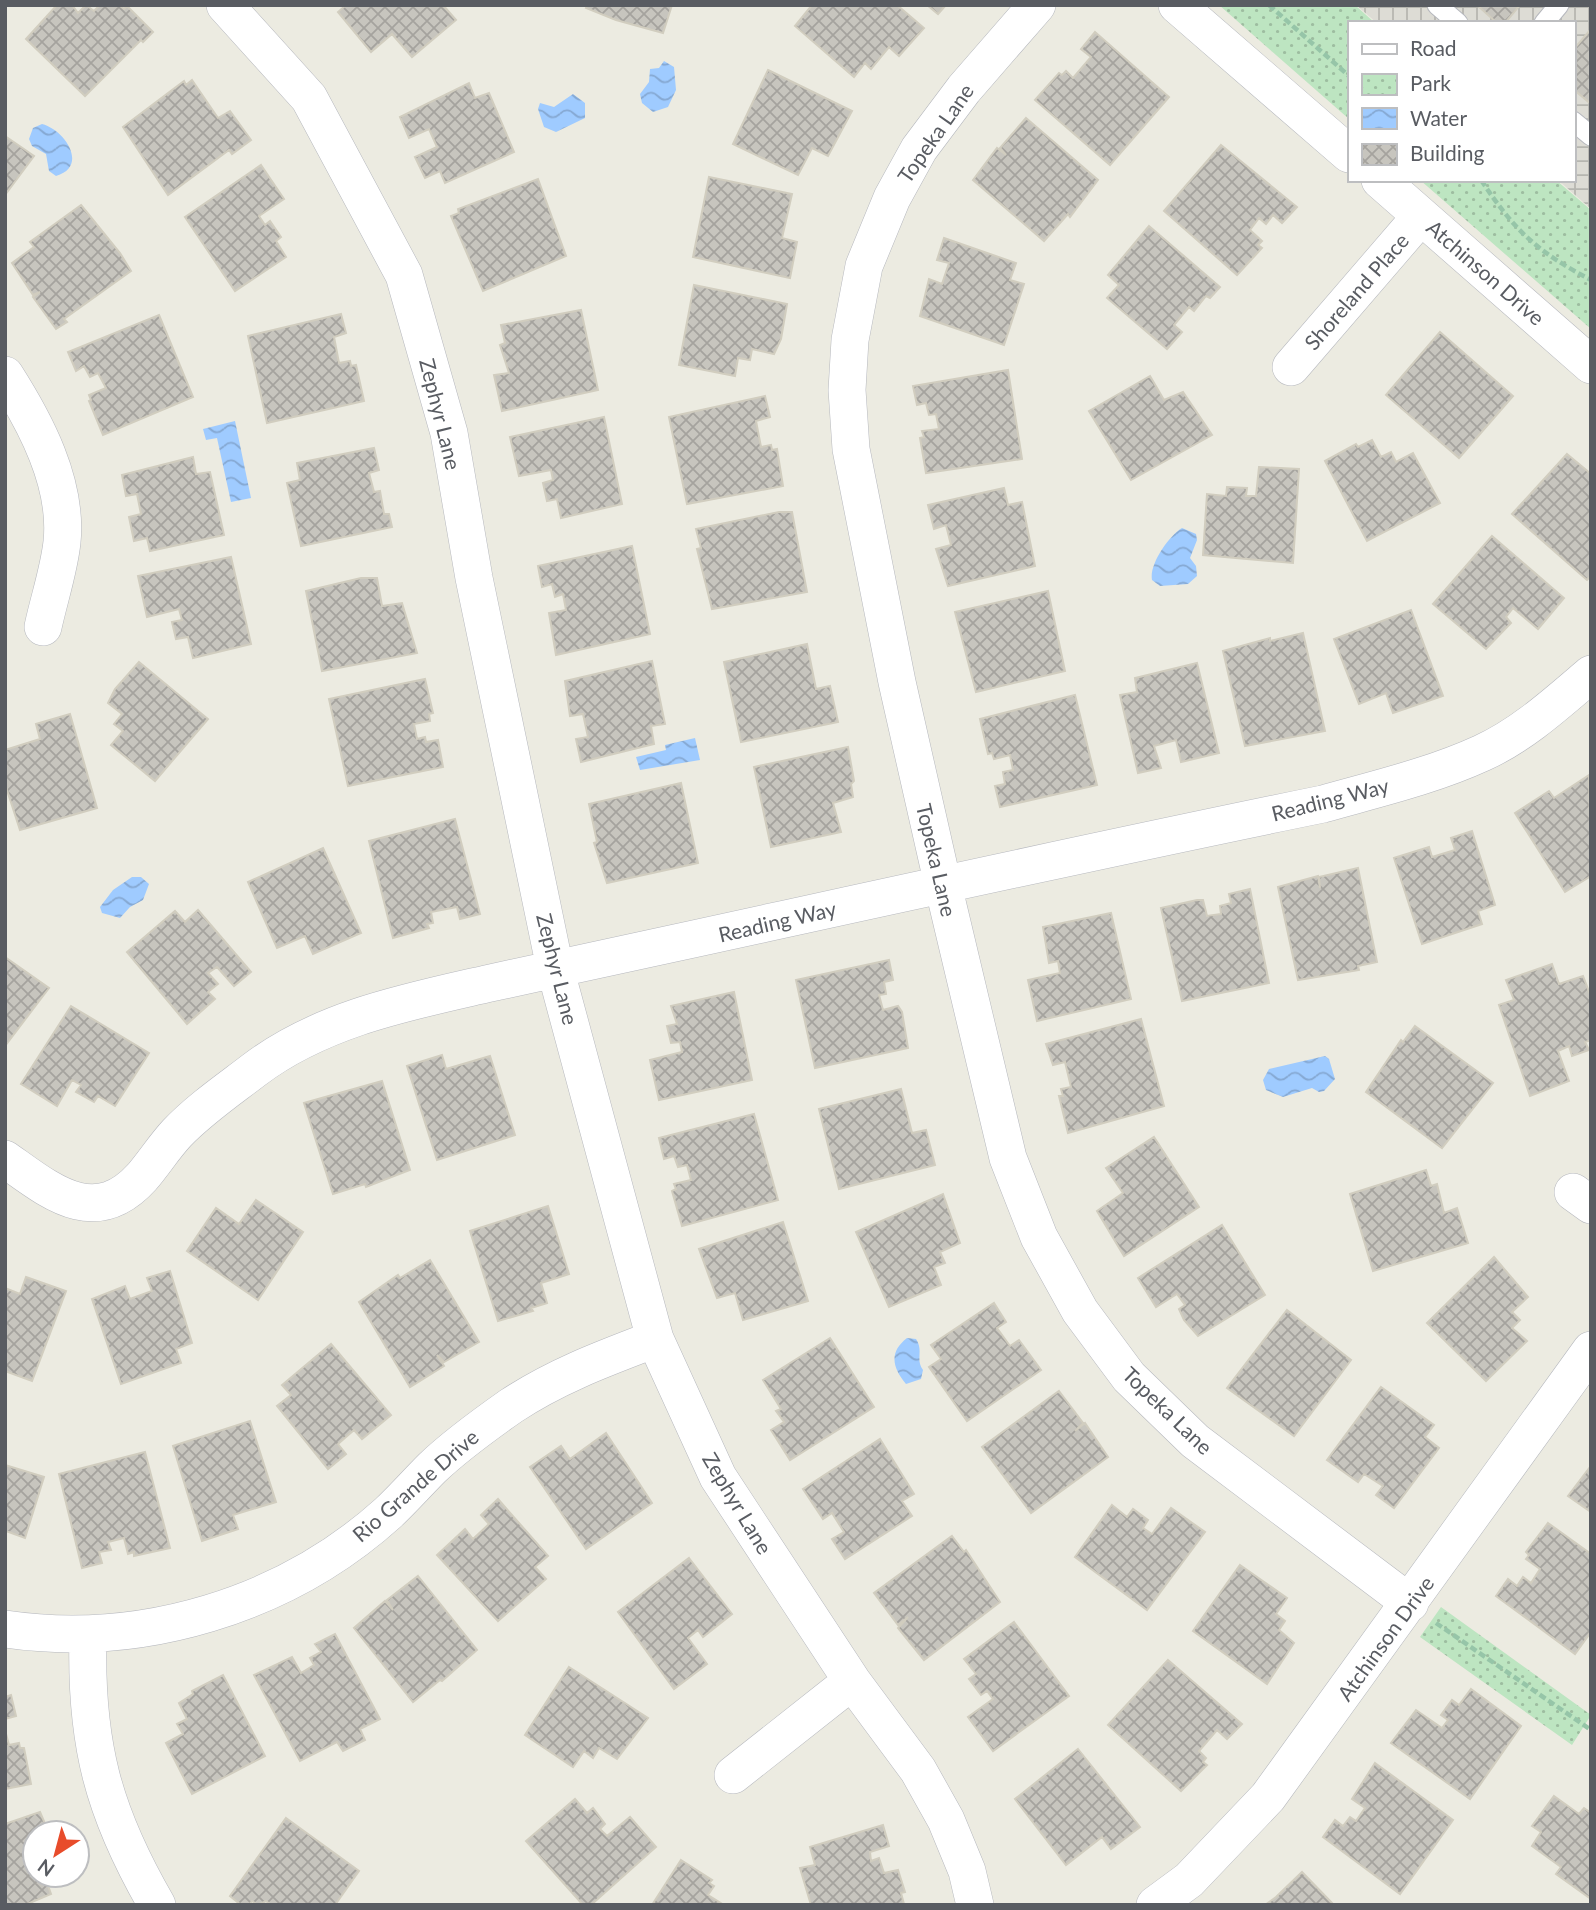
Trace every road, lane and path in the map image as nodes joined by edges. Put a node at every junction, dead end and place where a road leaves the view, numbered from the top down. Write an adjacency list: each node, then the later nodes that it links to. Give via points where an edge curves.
1 (225, 5): 23 (street, Zephyr Lane, via 309,98 404,275 449,433 474,578)
2 (1037, 5): 22 (street, Topeka Lane, via 964,89 919,149 891,198 864,266 850,340 851,449)
3 (1177, 5): 12 (street)
4 (1269, 5): 9 (path)
5 (1437, 5): 7 (lane)
6 (1559, 5): 8 (lane)
7 (1456, 21)
8 (1546, 21)
9 (1348, 75)
10 (1575, 123): 11 (lane)
11 (1591, 136)
12 (1348, 152)
13 (1382, 182): 15 (street, Atchinson Drive)
14 (1482, 182): 16 (path, via 1517,231 1545,255)
15 (1421, 216): 17 (street, Atchinson Drive); 18 (street, Shoreland Place)
16 (1591, 280)
17 (1591, 365)
18 (1291, 367)
19 (5, 375): 20 (street, via 28,411 58,484 62,540)
20 (43, 627)
21 (1591, 674): 22 (street, Reading Way, via 1540,717 1483,752 1416,778 1323,804)
22 (943, 885): 23 (street, Reading Way); 27 (street, Topeka Lane, via 1008,1158 1040,1237 1080,1311 1129,1377 1195,1440)
23 (555, 968): 24 (street, Reading Way, via 370,1013 270,1058 195,1114 144,1175 113,1198 76,1203 60,1198); 25 (street, Zephyr Lane)
24 (5, 1159)
25 (655, 1339): 29 (street, Rio Grande Drive, via 554,1379 512,1405 434,1466 387,1514 301,1575 237,1605 172,1624); 30 (street, Zephyr Lane, via 718,1477)
26 (1591, 1350): 27 (street, Atchinson Drive)
27 (1410, 1603): 31 (path); 35 (street, Atchinson Drive, via 1268,1797 1189,1880)
28 (5, 1629): 29 (street, Rio Grande Drive)
29 (88, 1636): 33 (street, via 93,1749 110,1813)
30 (852, 1681): 32 (street); 34 (street, Zephyr Lane, via 918,1770 946,1820)
31 (1591, 1730)
32 (733, 1775)
33 (157, 1905)
34 (975, 1905)
35 (1155, 1905)

